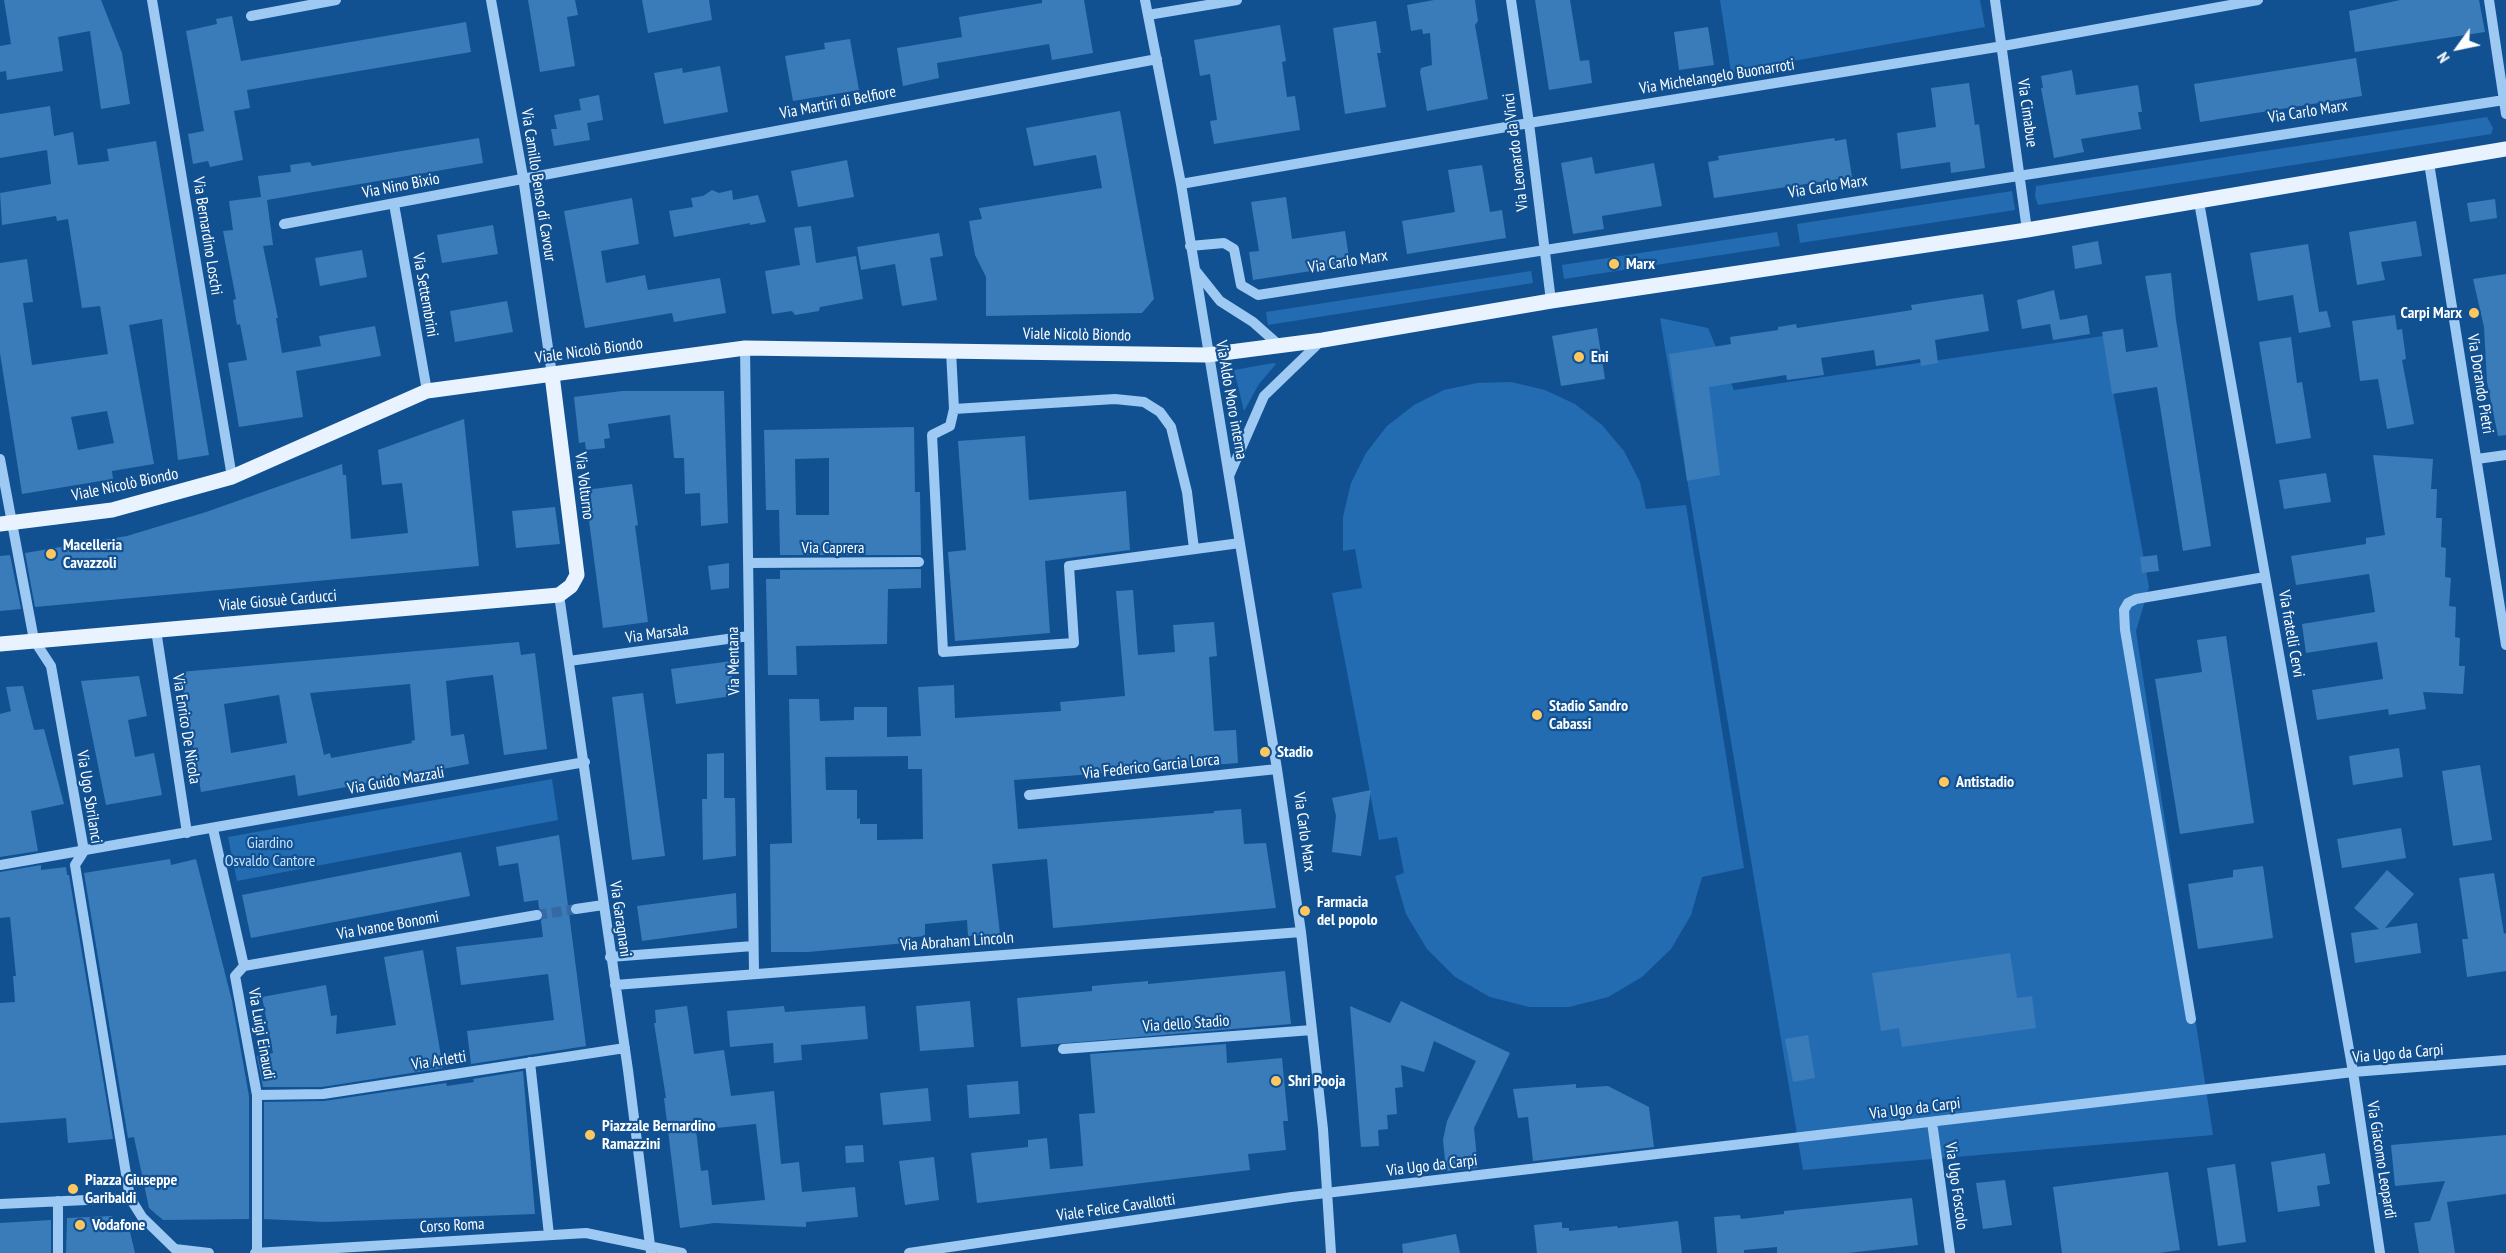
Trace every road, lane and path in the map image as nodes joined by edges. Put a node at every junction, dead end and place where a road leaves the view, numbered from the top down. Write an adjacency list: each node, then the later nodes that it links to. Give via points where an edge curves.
1 (152, 0): 41 (street, Via Bernardino Loschi)
2 (336, 0): 10 (street)
3 (491, 0): 20 (street, Via Camillo Benso di Cavour)
4 (1145, 0): 11 (street, Via Aldo Moro interna)
5 (1237, 0): 11 (street)
6 (1511, 0): 16 (street, Via Leonardo da Vinci)
7 (1995, 0): 12 (street, Via Cimabue)
8 (2258, 0): 12 (street, Via Michelangelo Buonarroti)
9 (2489, 0): 14 (street)
10 (250, 15)
11 (1148, 15): 13 (street, Via Aldo Moro interna)
12 (2003, 46): 16 (street, Via Michelangelo Buonarroti); 19 (street, Via Cimabue)
13 (1158, 59): 20 (street, Via Martiri di Belfiore); 21 (street, Via Aldo Moro interna)
14 (2504, 100): 15 (street); 19 (street, Via Carlo Marx)
15 (2506, 114)
16 (1529, 123): 21 (street, Via Michelangelo Buonarroti); 27 (street, Via Leonardo da Vinci)
17 (2506, 149): 18 (main road)
18 (2429, 163): 22 (main road); 40 (street, Via Dorando Pietri)
19 (2021, 176): 25 (street, Via Cimabue); 27 (street, Via Carlo Marx)
20 (523, 177): 23 (street, Via Nino Bixio); 35 (street, Via Camillo Benso di Cavour)
21 (1180, 184): 26 (street, Via Aldo Moro interna)
22 (2199, 202): 25 (main road); 48 (street, Via fratelli Cervi)
23 (394, 204): 24 (street, Via Nino Bixio); 36 (street, Via Settembrini)
24 (284, 224)
25 (2027, 230): 29 (main road)
26 (1190, 246): 27 (street, Via Carlo Marx, via 1224,243 1234,249 1241,285 1258,295); 28 (street, Via Aldo Moro interna)
27 (1543, 250): 29 (street, Via Leonardo da Vinci)
28 (1194, 268): 31 (street, Via Aldo Moro interna, via 1220,301); 34 (street, Via Aldo Moro interna)
29 (1551, 301): 30 (main road)
30 (1323, 340): 31 (main road); 42 (street, Via Aldo Moro interna, via 1264,396)
31 (1280, 346): 34 (main road)
32 (745, 348): 33 (main road, Viale Nicolò Biondo); 35 (main road, Viale Nicolò Biondo); 47 (street, Via Mentana)
33 (951, 351): 34 (main road, Viale Nicolò Biondo); 37 (street)
34 (1207, 355): 42 (street, Via Aldo Moro interna)
35 (552, 375): 36 (main road, Viale Nicolò Biondo); 49 (main road, Via Volturno, via 577,575)
36 (427, 391): 41 (main road, Viale Nicolò Biondo)
37 (954, 409): 45 (street, via 1115,399 1144,402 1172,426 1187,492); 45 (street, via 950,426 932,435 943,652 1074,643 1069,566)
38 (2506, 454): 40 (street)
39 (0, 459): 43 (street, Via Ugo Sbrilanci)
40 (2476, 459): 54 (street, Via Dorando Pietri)
41 (232, 477): 43 (main road, Viale Nicolò Biondo, via 112,510)
42 (1229, 477): 44 (street, Via Carlo Marx)
43 (5, 524): 52 (street, Via Ugo Sbrilanci)
44 (1240, 543): 45 (street); 57 (street, Via Carlo Marx)
45 (1194, 549)
46 (919, 562): 47 (street, Via Caprera)
47 (748, 563): 51 (street, Via Mentana)
48 (2265, 577): 72 (street, via 2136,599 2124,610); 78 (street, Via fratelli Cervi)
49 (560, 595): 50 (main road, Viale Giosuè Carducci); 55 (street, Via Garagnani)
50 (156, 630): 52 (main road, Viale Giosuè Carducci); 60 (street, Via Enrico De Nicola)
51 (749, 636): 55 (street, Via Marsala); 67 (street, Via Mentana)
52 (34, 640): 53 (main road, Viale Giosuè Carducci); 61 (street, Via Ugo Sbrilanci, via 51,666)
53 (0, 644)
54 (2506, 645)
55 (569, 662): 56 (street, Via Garagnani)
56 (585, 762): 59 (street, Via Guido Mazzali); 63 (street, Via Garagnani)
57 (1277, 769): 58 (street, Via Federico Garcia Lorca); 66 (street, Via Carlo Marx)
58 (1029, 795)
59 (213, 829): 60 (street, Via Guido Mazzali); 69 (street, Via Luigi Einaudi)
60 (187, 833): 61 (street, Via Guido Mazzali)
61 (84, 851): 62 (street, Via Guido Mazzali); 82 (street, Via Ugo Sbrilanci, via 75,865)
62 (0, 865)
63 (603, 905): 64 (street); 68 (street, Via Garagnani)
64 (576, 909)
65 (537, 915): 69 (street, Via Ivanoe Bonomi)
66 (1301, 932): 70 (street, Via Abraham Lincoln); 73 (street, Via Carlo Marx)
67 (753, 946): 68 (street); 70 (street, Via Mentana)
68 (610, 957): 71 (street, Via Garagnani)
69 (244, 966): 79 (street, Via Luigi Einaudi, via 235,976)
70 (754, 972): 71 (street, Via Abraham Lincoln)
71 (615, 985): 74 (street, Via Garagnani)
72 (2191, 1019)
73 (1312, 1030): 75 (street, Via dello Stadio); 81 (street, Via Carlo Marx)
74 (625, 1048): 77 (street, Via Arletti); 86 (street, Via Garagnani)
75 (1063, 1049)
76 (2506, 1060): 78 (street, Via Ugo da Carpi)
77 (530, 1062): 79 (street, Via Arletti, via 323,1094); 85 (street)
78 (2353, 1072): 80 (street, Via Ugo da Carpi); 95 (street, Via Giacomo Leopardi)
79 (257, 1095): 90 (street, Via Luigi Einaudi)
80 (1932, 1122): 81 (street, Via Ugo da Carpi); 94 (street, Via Ugo Foscolo)
81 (1328, 1194): 92 (street, Viale Felice Cavallotti); 93 (street, Via Carlo Marx)
82 (130, 1198): 83 (street); 87 (street, via 152,1226)
83 (58, 1202): 84 (street); 88 (street)
84 (0, 1203)
85 (549, 1235): 86 (street, Corso Roma, via 586,1233); 90 (street, Corso Roma)
86 (650, 1250): 91 (street)
87 (183, 1251): 89 (street)
88 (57, 1253)
89 (209, 1253)
90 (256, 1253)
91 (682, 1253)
92 (909, 1253)
93 (1331, 1253)
94 (1950, 1253)
95 (2380, 1253)

